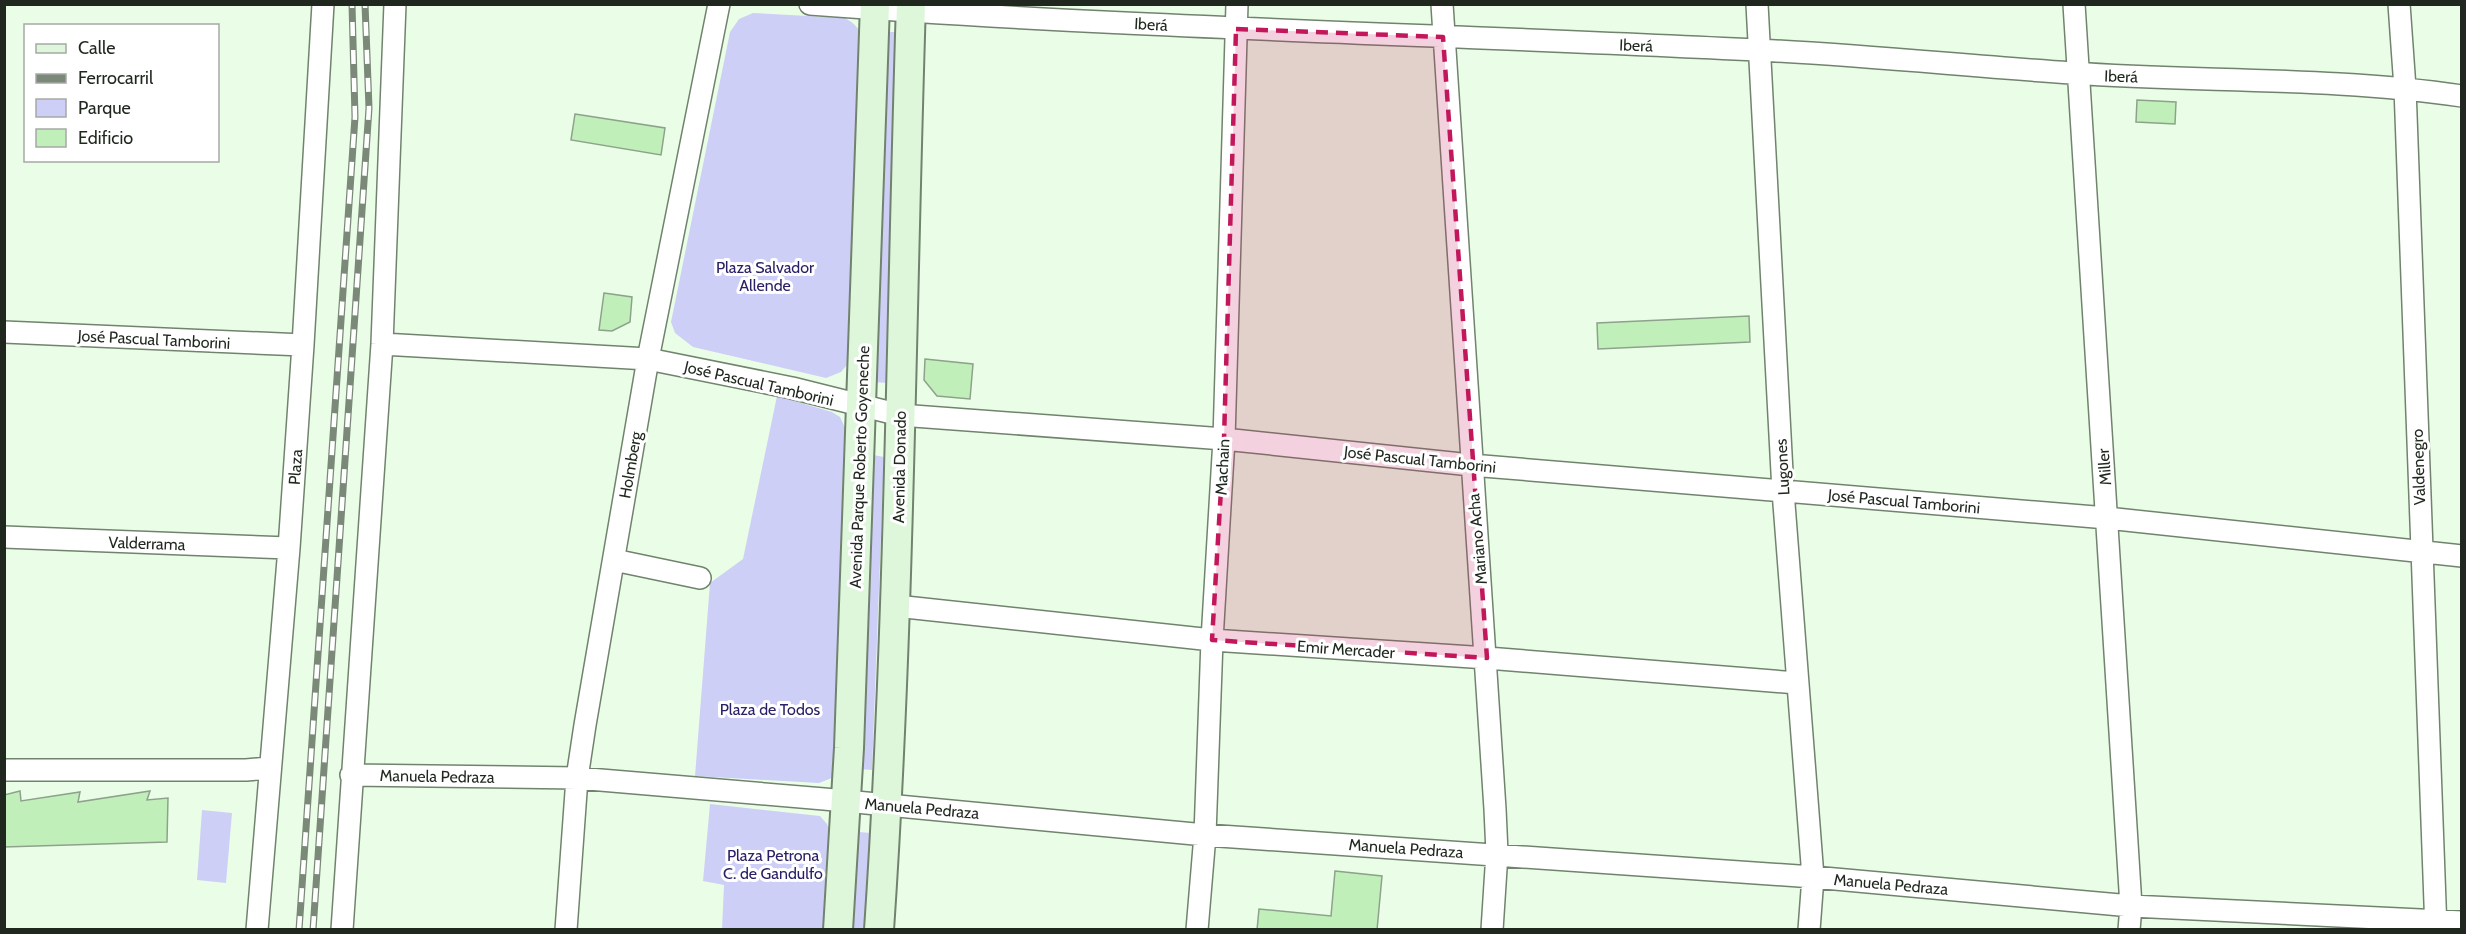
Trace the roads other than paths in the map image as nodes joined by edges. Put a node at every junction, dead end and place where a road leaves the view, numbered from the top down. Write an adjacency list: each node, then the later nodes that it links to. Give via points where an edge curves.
1 (322, 4): 20 (street, Plaza)
2 (395, 4): 19 (street)
3 (718, 4): 21 (street, Holmberg)
4 (810, 4): 10 (street, Iberá)
5 (1237, 4): 12 (street, Machain)
6 (1442, 4): 13 (street, Mariano Acha)
7 (1757, 4): 14 (street, Lugones)
8 (2074, 4): 15 (street, Miller)
9 (2399, 4): 16 (street, Valdenegro)
10 (875, 7): 11 (street, Iberá); 22 (main road, Avenida Parque Roberto Goyeneche)
11 (911, 8): 12 (street, Iberá); 23 (main road, Avenida Donado)
12 (1236, 29): 13 (street, Iberá); 24 (street, Machain)
13 (1443, 37): 14 (street, Iberá); 25 (street, Mariano Acha)
14 (1760, 50): 15 (street, Iberá); 26 (street, Lugones)
15 (2079, 74): 16 (street, Iberá); 27 (street, Miller)
16 (2404, 88): 17 (street, Iberá); 30 (street, Valdenegro)
17 (2462, 96)
18 (4, 332): 20 (street, José Pascual Tamborini)
19 (382, 344): 21 (street, José Pascual Tamborini); 40 (street)
20 (303, 345): 29 (street, Plaza)
21 (648, 358): 22 (street, José Pascual Tamborini, via 792,388); 32 (street, Holmberg)
22 (861, 407): 23 (street, José Pascual Tamborini); 42 (main road, Avenida Parque Roberto Goyeneche)
23 (900, 416): 24 (street, José Pascual Tamborini); 34 (main road, Avenida Donado)
24 (1224, 439): 25 (street, José Pascual Tamborini); 35 (street, Machain)
25 (1471, 465): 26 (street, José Pascual Tamborini); 36 (street, Mariano Acha)
26 (1783, 491): 27 (street, José Pascual Tamborini); 37 (street, Lugones)
27 (2107, 518): 30 (street, José Pascual Tamborini); 47 (street, Miller)
28 (4, 537): 29 (street, Valderrama)
29 (289, 548): 38 (street, Plaza)
30 (2421, 552): 31 (street, José Pascual Tamborini); 49 (street, Valdenegro)
31 (2462, 556)
32 (614, 560): 33 (street); 41 (street, Holmberg)
33 (700, 578)
34 (896, 606): 35 (street, Emir Mercader); 43 (main road, Avenida Donado)
35 (1212, 640): 36 (street, Emir Mercader); 44 (street, Machain)
36 (1487, 658): 37 (street, Emir Mercader); 45 (street, Mariano Acha)
37 (1797, 683): 46 (street, Lugones)
38 (269, 768): 39 (street); 50 (street, Plaza)
39 (4, 770)
40 (351, 775): 41 (street, Manuela Pedraza); 51 (street)
41 (577, 778): 42 (street, Manuela Pedraza); 52 (street, Holmberg)
42 (846, 801): 43 (street, Manuela Pedraza); 53 (main road, Avenida Parque Roberto Goyeneche)
43 (887, 806): 44 (street, Manuela Pedraza); 54 (main road, Avenida Donado)
44 (1205, 835): 45 (street, Manuela Pedraza); 55 (street, Machain)
45 (1497, 853): 46 (street, Manuela Pedraza); 56 (street, Mariano Acha)
46 (1813, 877): 47 (street, Manuela Pedraza); 57 (street, Lugones)
47 (2131, 906): 49 (street, Manuela Pedraza); 58 (street, Miller)
48 (2462, 922): 49 (street, Manuela Pedraza)
49 (2437, 925)
50 (257, 930)
51 (342, 930)
52 (566, 930)
53 (838, 930)
54 (879, 930)
55 (1197, 930)
56 (1492, 930)
57 (1809, 930)
58 (2129, 930)

